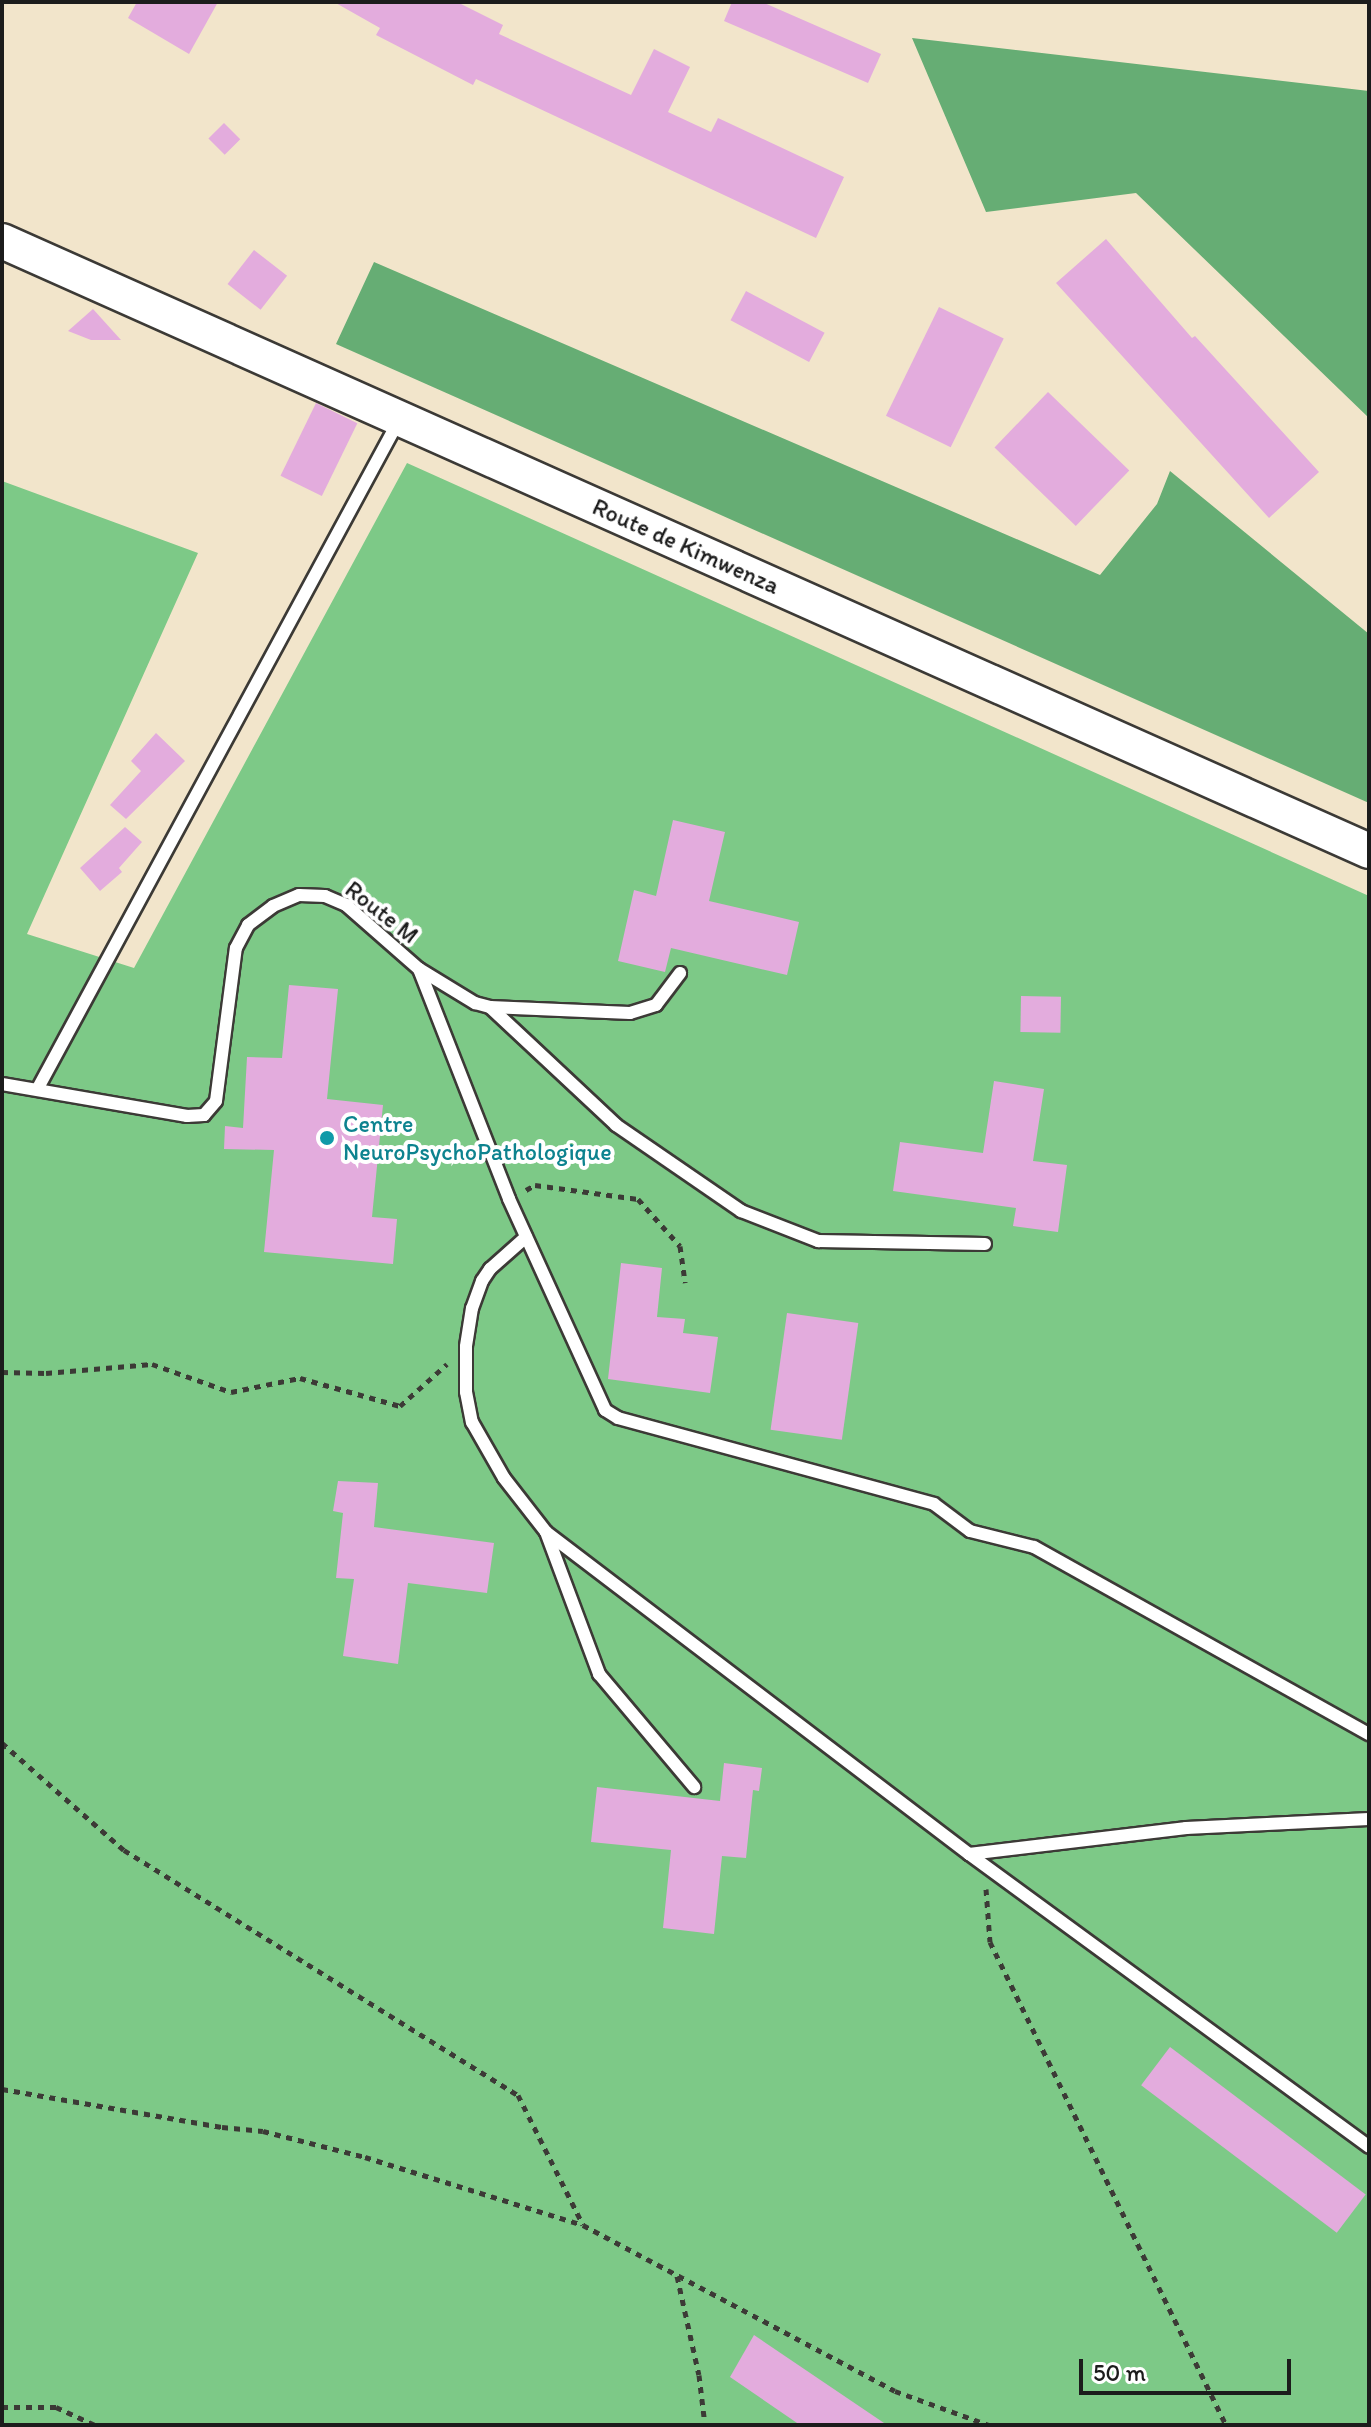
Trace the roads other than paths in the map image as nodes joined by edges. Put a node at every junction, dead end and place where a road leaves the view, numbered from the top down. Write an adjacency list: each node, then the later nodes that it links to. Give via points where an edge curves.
1 (2, 241): 2 (street, Route de Kimwenza)
2 (399, 420): 3 (street, Route de Kimwenza); 8 (lane)
3 (1369, 851)
4 (419, 969): 6 (lane, Route M); 8 (lane, Route M, via 346,905 325,896 299,895 248,925 236,948 216,1101 204,1115); 9 (lane)
5 (680, 973): 6 (lane, Route M, via 656,1005 630,1013)
6 (490, 1007): 10 (lane, via 616,1125 741,1211 818,1241)
7 (2, 1084): 8 (lane, Route M)
8 (38, 1088)
9 (526, 1237): 11 (lane, via 482,1281 466,1347 466,1392 472,1422 504,1478); 12 (lane, via 596,1393 605,1410 618,1418 934,1504 970,1531 1034,1547)
10 (985, 1244)
11 (546, 1532): 13 (lane, via 599,1674); 15 (lane)
12 (1369, 1734)
13 (694, 1787)
14 (1369, 1819): 15 (lane, via 1186,1828)
15 (969, 1854): 16 (lane)
16 (1369, 2147)

